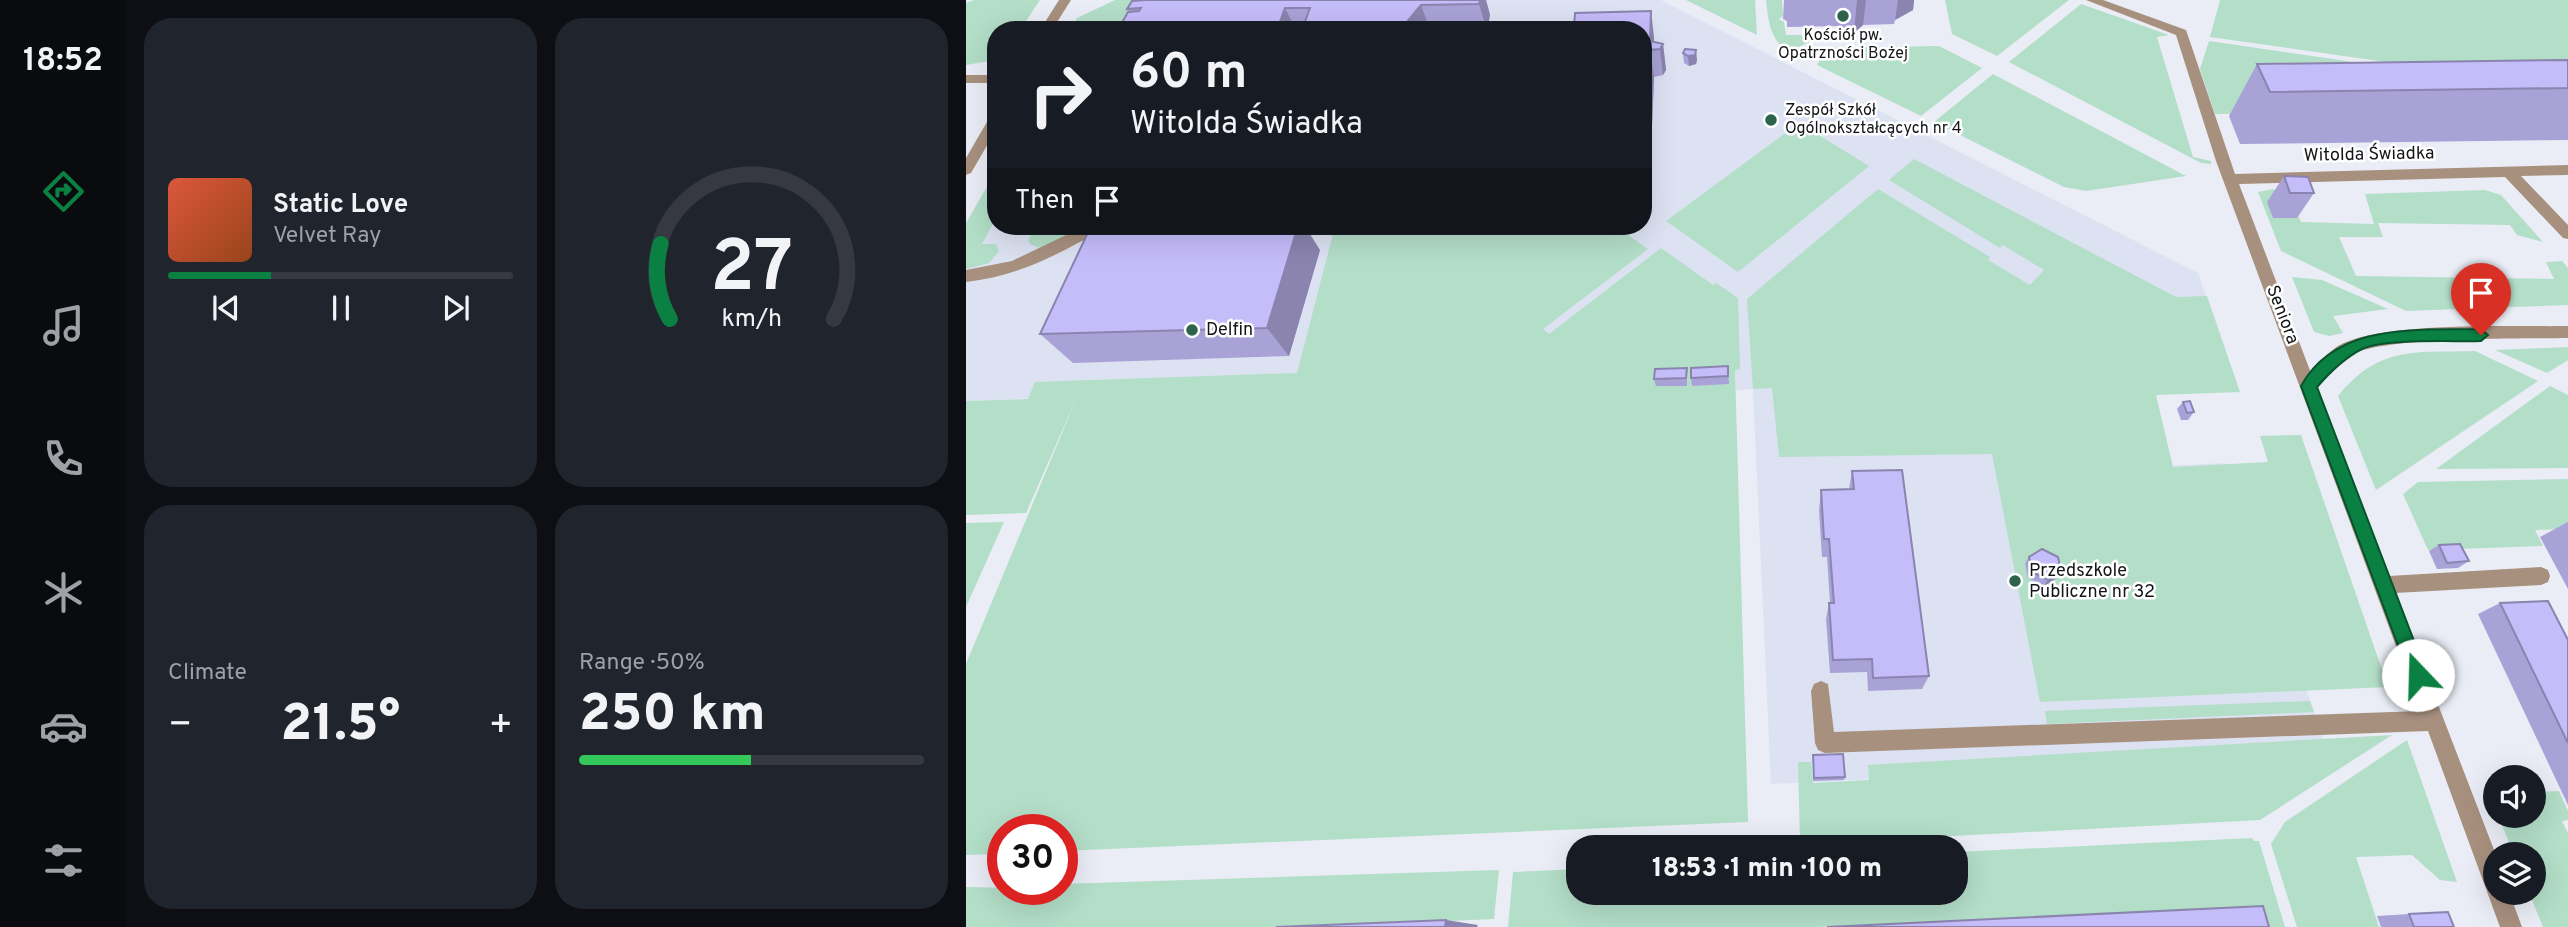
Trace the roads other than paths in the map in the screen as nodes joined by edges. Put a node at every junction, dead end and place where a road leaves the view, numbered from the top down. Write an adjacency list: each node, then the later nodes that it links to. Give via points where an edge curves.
1 (1065, 0): 3 (street)
2 (2092, 0): 10 (street, Seniora, via 2182,33)
3 (1052, 21)
4 (966, 79): 5 (street)
5 (987, 79)
6 (987, 134): 7 (street)
7 (966, 170)
8 (2568, 170): 9 (street, Witolda Świadka)
9 (2508, 171): 10 (street, Witolda Świadka); 11 (street)
10 (2230, 178): 15 (street, Seniora)
11 (2568, 234)
12 (1079, 235): 13 (street, via 999,274)
13 (966, 276)
14 (2568, 332): 15 (street, via 2370,341 2341,352)
15 (2309, 386): 17 (street, Seniora)
16 (2541, 576): 17 (street)
17 (2383, 585): 19 (street, Seniora)
18 (1821, 691): 19 (street, via 1825,743)
19 (2435, 721): 20 (street, Seniora)
20 (2483, 850)
21 (2503, 905): 22 (street)
22 (2511, 927)

